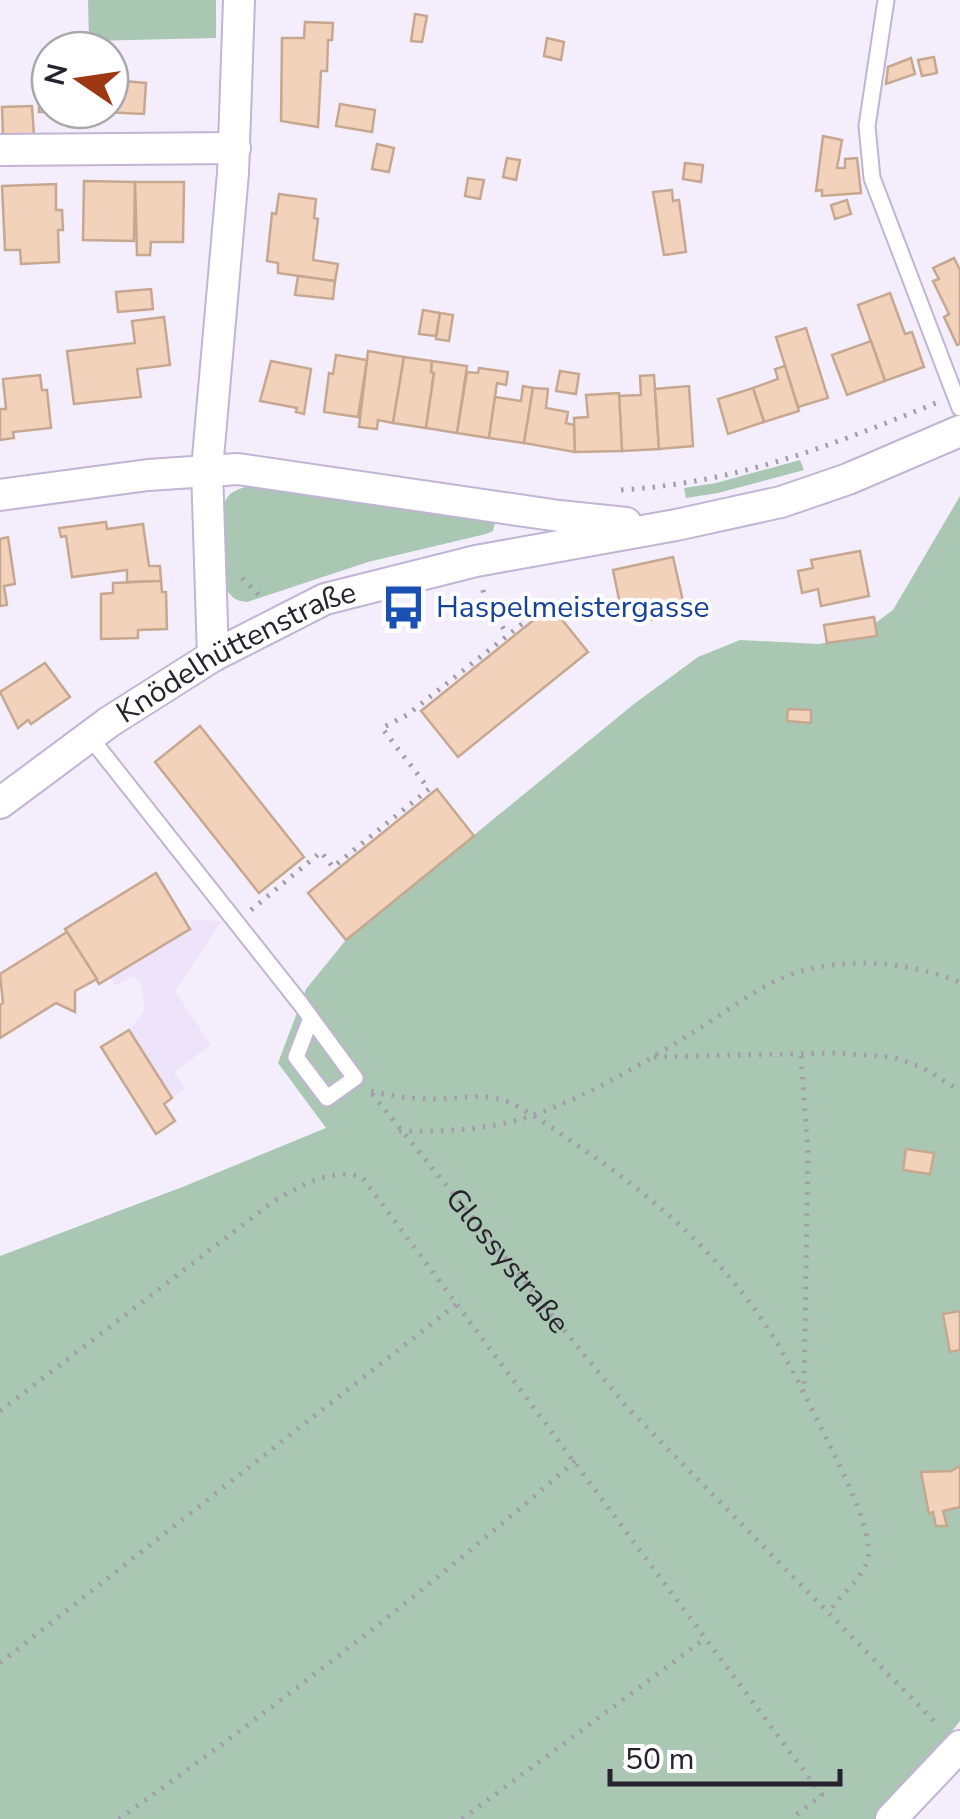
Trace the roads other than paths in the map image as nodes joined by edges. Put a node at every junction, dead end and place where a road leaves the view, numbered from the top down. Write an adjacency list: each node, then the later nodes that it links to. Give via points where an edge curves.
1 (239, 0): 3 (street)
2 (886, 0): 5 (lane, via 868,126 872,178)
3 (235, 148): 4 (street); 7 (street)
4 (0, 150)
5 (957, 400)
6 (960, 431): 9 (street, Knödelhüttenstraße, via 780,502)
7 (207, 469): 8 (street, Knödelhüttenstraße); 9 (street, Knödelhüttenstraße); 10 (street)
8 (0, 494)
9 (676, 525): 10 (street, Knödelhüttenstraße, via 476,561 325,599)
10 (213, 656): 11 (street, Knödelhüttenstraße)
11 (89, 736): 12 (street, Knödelhüttenstraße); 13 (lane)
12 (0, 803)
13 (311, 1018): 13 (lane, via 355,1078 327,1098 296,1058)
14 (959, 1752): 15 (street)
15 (892, 1819)

